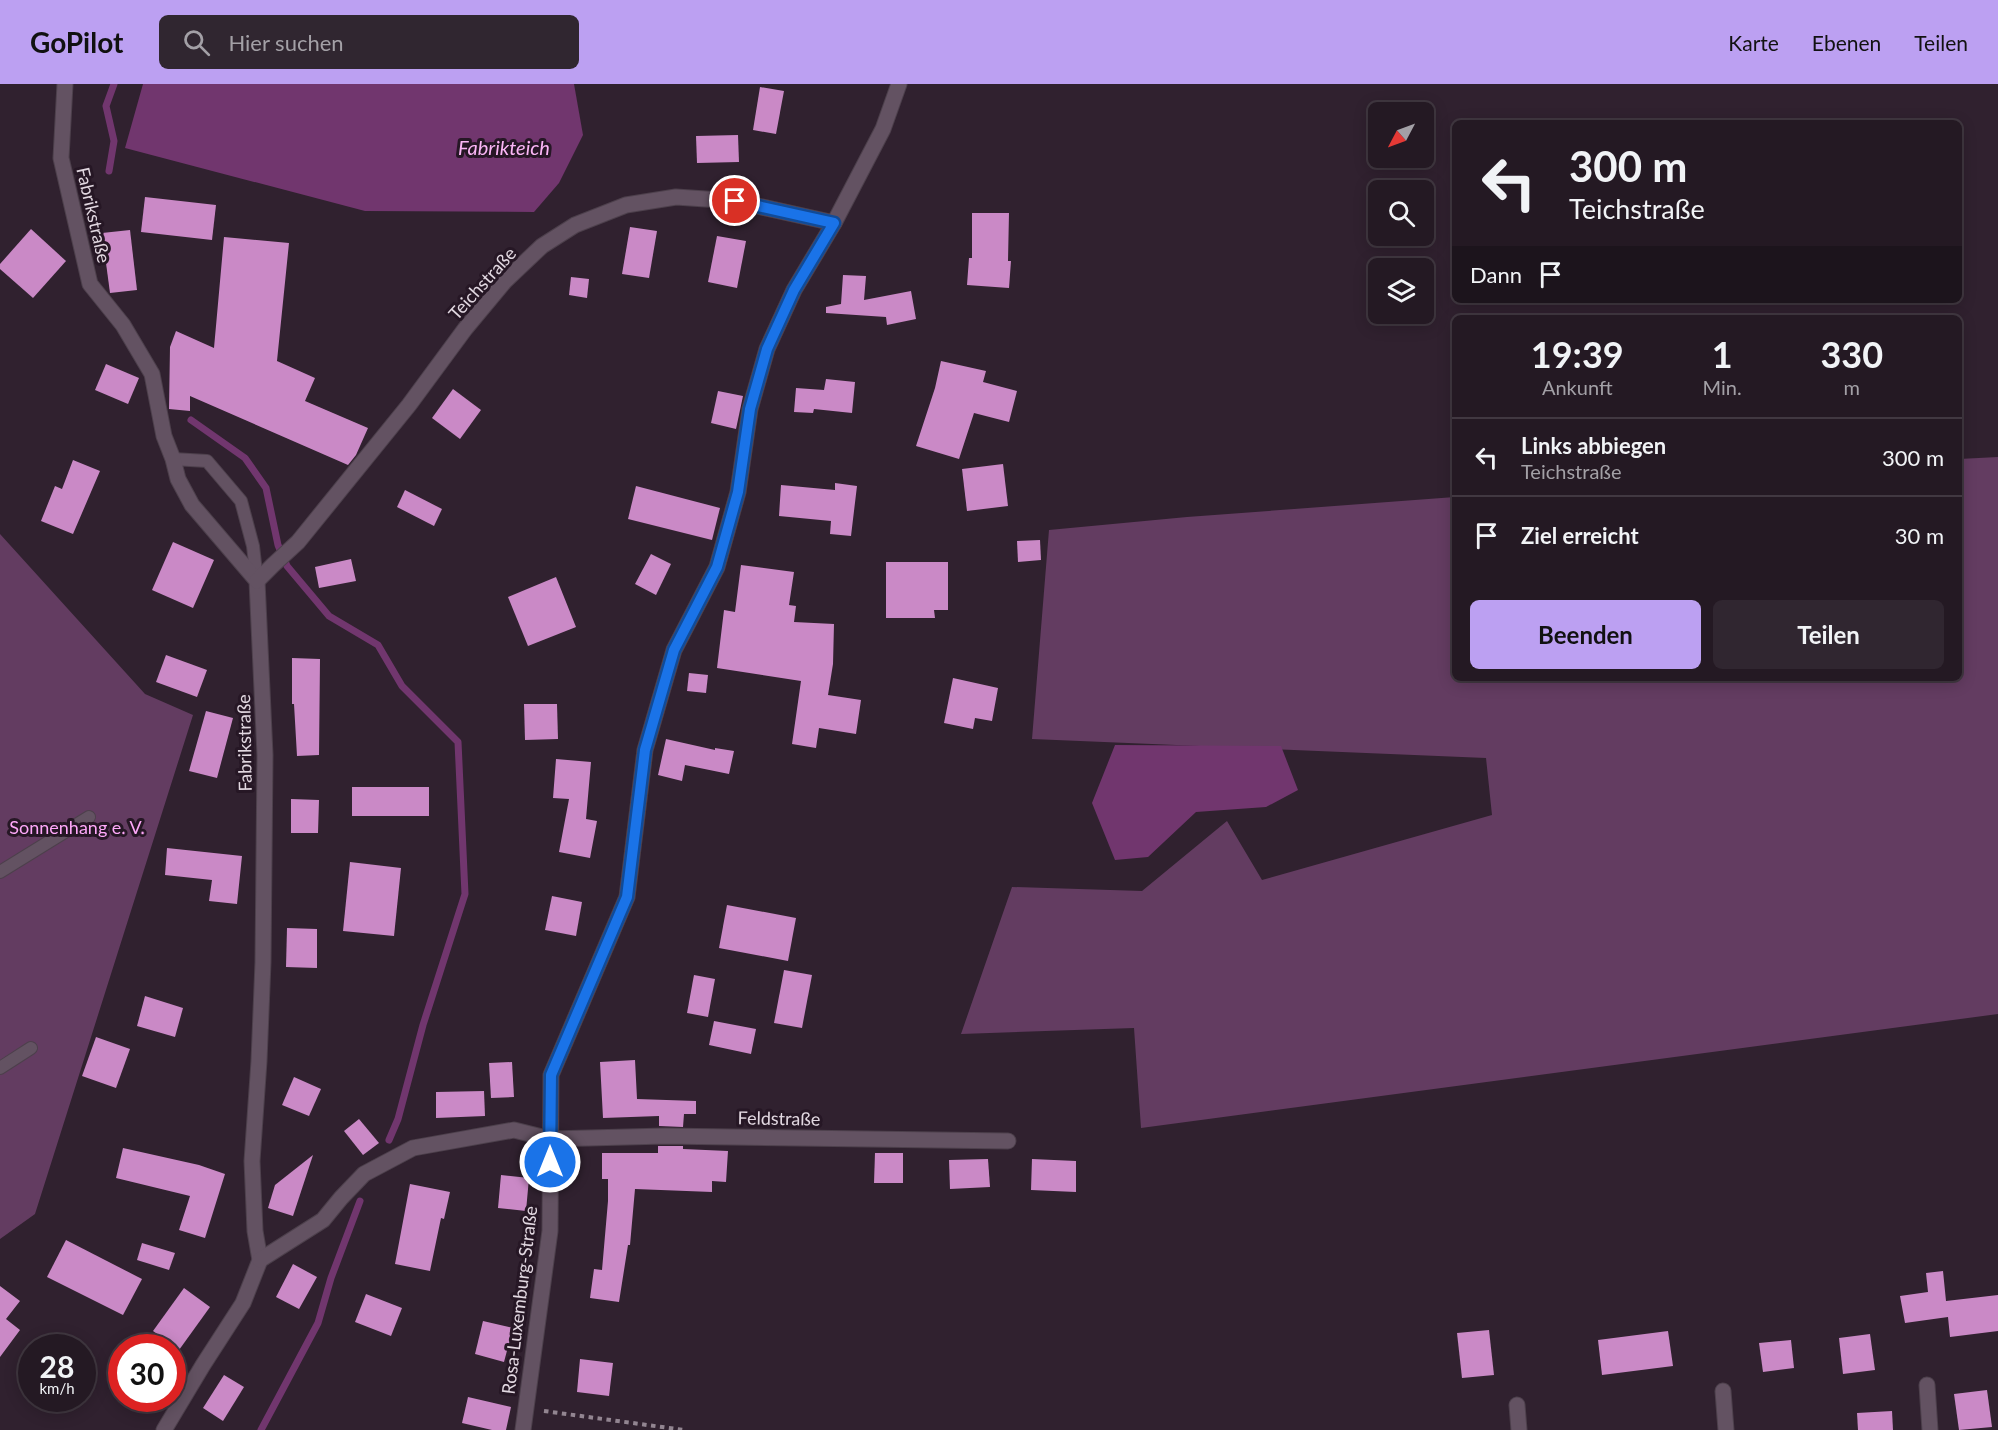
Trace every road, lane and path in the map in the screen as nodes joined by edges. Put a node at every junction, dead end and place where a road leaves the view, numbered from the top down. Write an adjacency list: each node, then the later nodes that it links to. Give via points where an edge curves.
1 (65, 84): 4 (street, Fabrikstraße, via 61,158 90,284 123,325 152,374 164,436)
2 (899, 84): 3 (street, Rosa-Luxemburg-Straße, via 883,129)
3 (834, 223): 5 (street, Teichstraße, via 735,201 676,197 626,205 575,225 542,246 506,281 298,542); 10 (street, Rosa-Luxemburg-Straße, via 794,290 767,349 750,409 738,492 717,567 674,650 645,750 627,897 551,1075)
4 (173, 459): 5 (street, Fabrikstraße, via 178,479 192,505); 5 (lane, via 207,461 241,501 253,546)
5 (257, 582): 12 (street, Fabrikstraße, via 265,755 263,962 252,1161)
6 (89, 817): 7 (lane)
7 (0, 872)
8 (31, 1048): 9 (lane)
9 (0, 1068)
10 (550, 1139): 11 (street, Feldstraße, via 665,1136); 12 (street, Feldstraße, via 514,1130 413,1148 364,1173 323,1220); 16 (street, Rosa-Luxemburg-Straße, via 550,1231)
11 (1008, 1141)
12 (260, 1260): 17 (street, via 243,1303)
13 (1927, 1384): 22 (street)
14 (1723, 1391): 21 (street)
15 (1517, 1405): 20 (street)
16 (526, 1409): 18 (street, Rosa-Luxemburg-Straße); 19 (path)
17 (164, 1430)
18 (523, 1430)
19 (684, 1430)
20 (1519, 1430)
21 (1726, 1430)
22 (1930, 1430)

